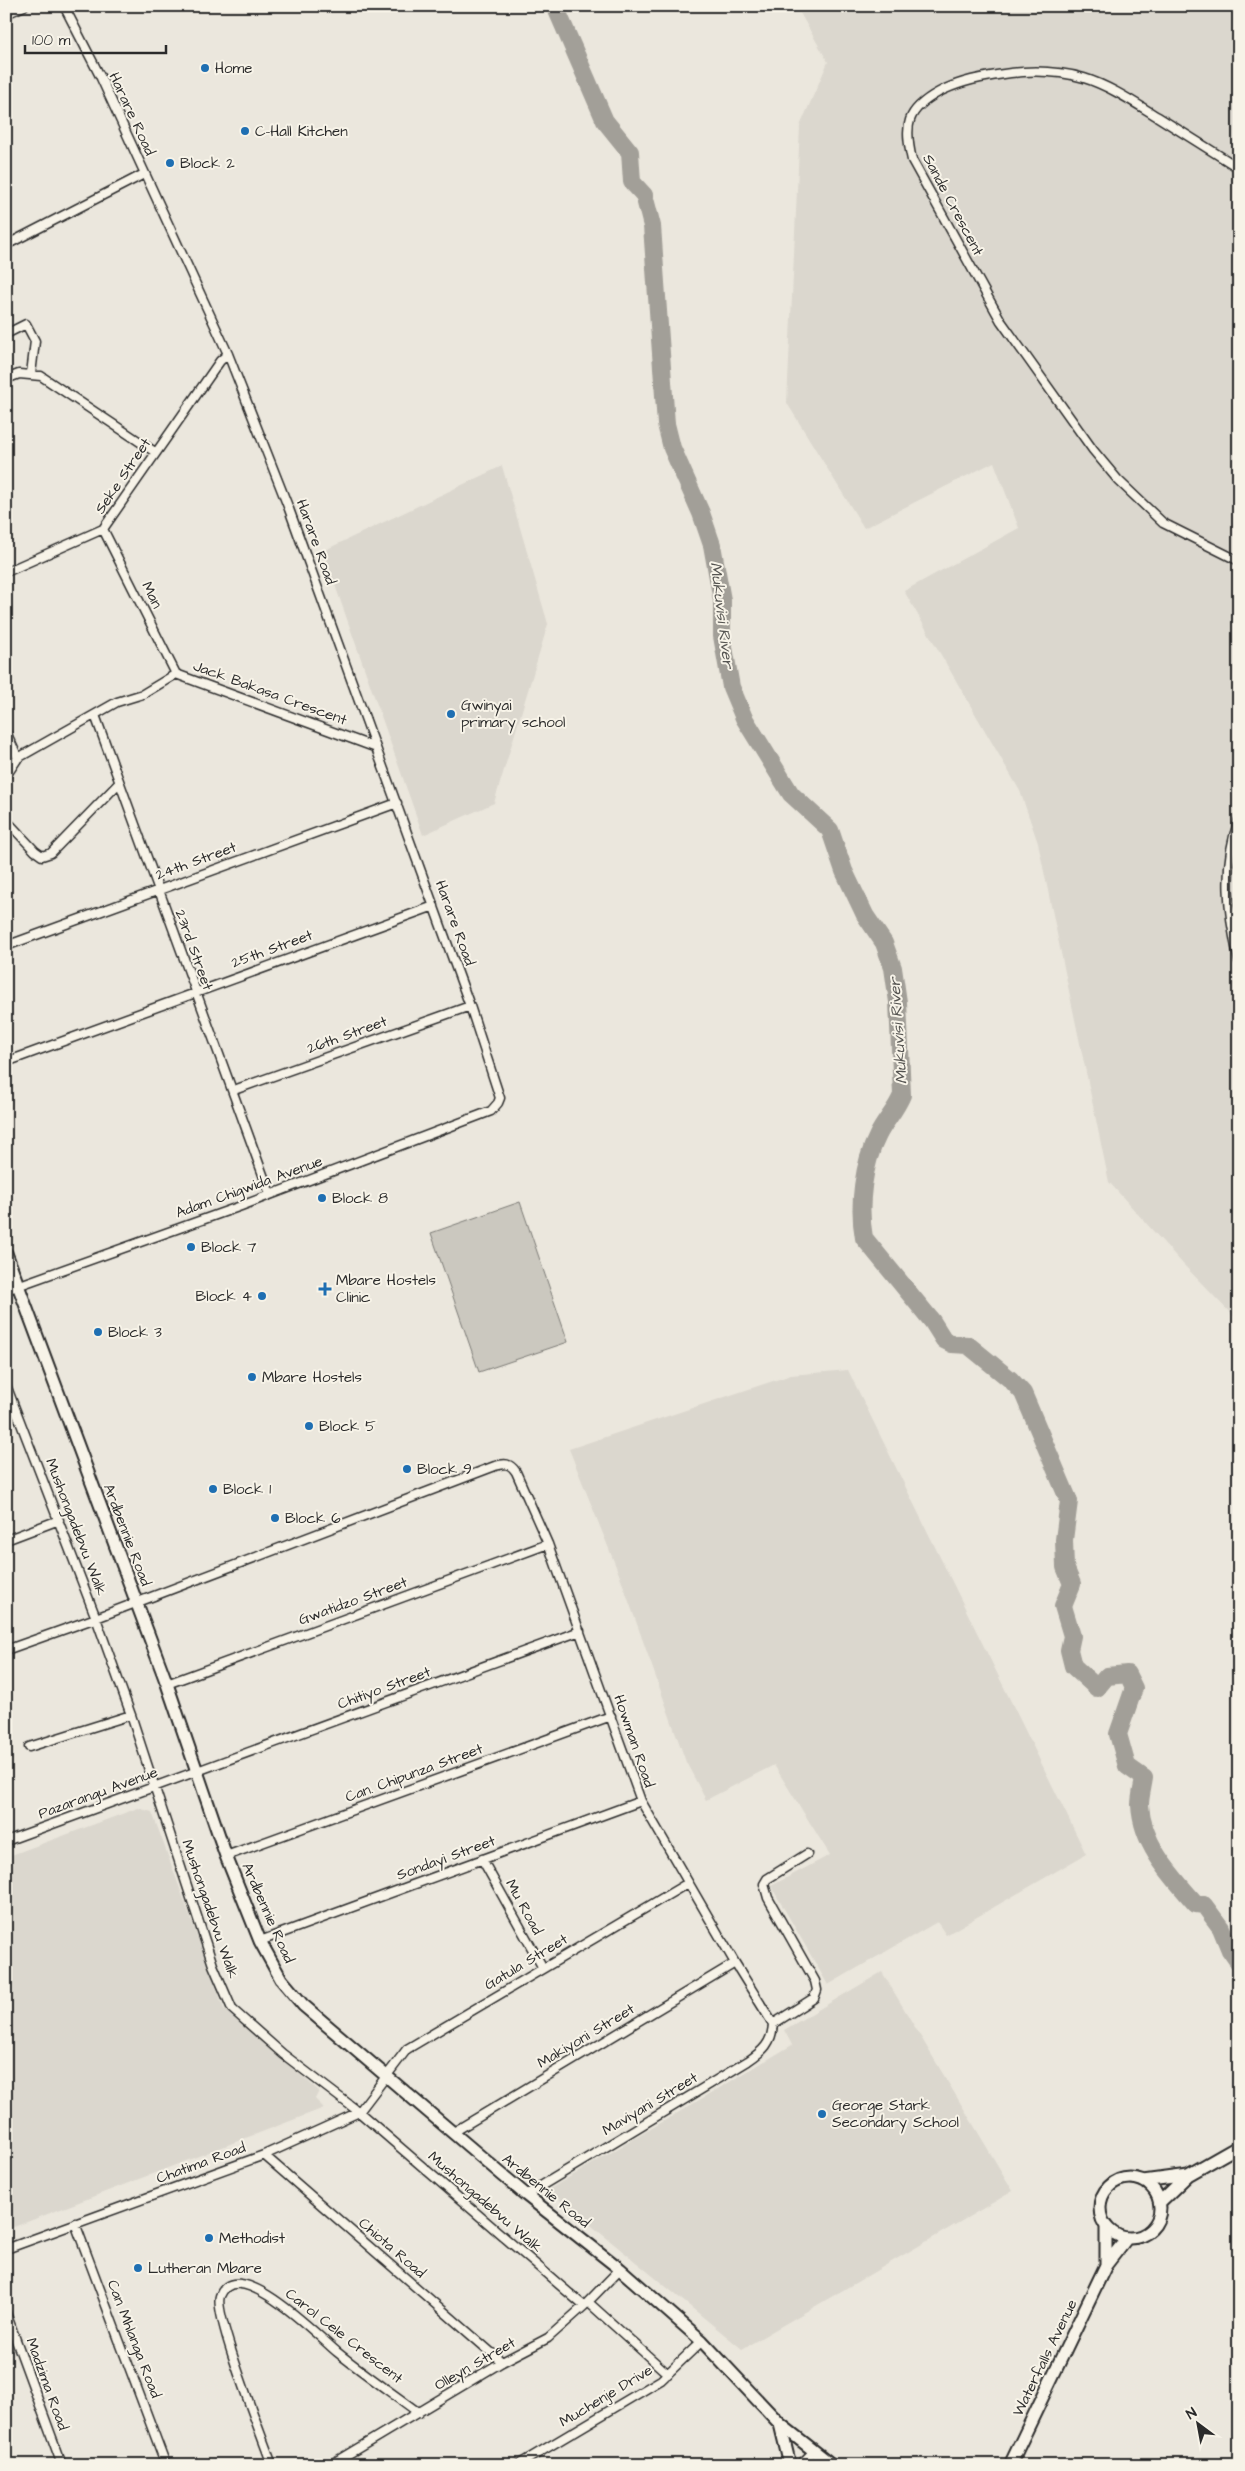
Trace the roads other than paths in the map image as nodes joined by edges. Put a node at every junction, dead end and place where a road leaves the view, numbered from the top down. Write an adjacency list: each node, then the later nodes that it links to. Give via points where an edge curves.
1 (24, 6): 3 (street)
2 (64, 6): 5 (street, Harare Road)
3 (6, 14)
4 (1239, 168): 13 (street, Sande Crescent, via 1129,99 1085,79 1052,72 1014,72 978,77 951,86 921,102 908,120 907,137 912,160 1001,321 1093,450 1118,480 1163,523)
5 (144, 174): 6 (street); 8 (street, Harare Road)
6 (6, 245)
7 (6, 334): 9 (street, via 26,324 35,341)
8 (228, 354): 11 (street, Seke Street); 18 (street, Harare Road, via 289,509)
9 (31, 374): 10 (street, via 16,374); 11 (street, via 41,376)
10 (6, 379)
11 (155, 452): 12 (street, Seke Street)
12 (104, 529): 14 (street, Seke Street); 15 (street, Man)
13 (1239, 561)
14 (6, 572)
15 (176, 674): 16 (street, Jack Bakasa Crescent, via 143,694 118,702); 18 (street, Jack Bakasa Crescent)
16 (95, 715): 19 (street, Jack Bakasa Crescent); 21 (street, 23rd Street)
17 (6, 732): 19 (street)
18 (374, 747): 22 (street, Harare Road)
19 (18, 758): 20 (street, Jack Bakasa Crescent)
20 (6, 776)
21 (119, 783): 23 (street, via 51,853 42,856); 25 (street, 23rd Street)
22 (397, 803): 25 (street, 24th Street); 26 (street, Harare Road)
23 (6, 820)
24 (1239, 820): 28 (street, via 1228,858 1228,883 1233,937)
25 (157, 890): 27 (street, 24th Street); 29 (street, 23rd Street)
26 (434, 906): 29 (street, 25th Street); 30 (street, Harare Road)
27 (6, 946)
28 (1239, 961)
29 (195, 991): 31 (street, 25th Street); 32 (street, 23rd Street)
30 (470, 1006): 32 (street, 26th Street); 33 (street, Harare Road, via 500,1093)
31 (6, 1062)
32 (234, 1090): 34 (street, 23rd Street)
33 (498, 1104): 34 (street, Adam Chigwida Avenue, via 491,1110)
34 (270, 1194): 36 (street, Adam Chigwida Avenue)
35 (6, 1253): 36 (main road, Ardbennie Road)
36 (18, 1285): 37 (street, Adam Chigwida Avenue); 43 (main road, Ardbennie Road)
37 (6, 1290)
38 (6, 1385): 39 (street, Mushongadebvu Walk)
39 (9, 1401): 40 (street, Mushongadebvu Walk)
40 (59, 1520): 41 (street); 44 (street, Mushongadebvu Walk)
41 (6, 1540)
42 (548, 1544): 43 (street, Howman Road, via 513,1468 504,1463); 45 (street, Howman Road); 47 (street, Gwatidzo Street)
43 (136, 1603): 44 (street); 47 (main road, Ardbennie Road)
44 (96, 1618): 46 (street); 48 (street, Mushongadebvu Walk)
45 (580, 1631): 49 (street, Howman Road); 51 (street, Chitiyo Street)
46 (6, 1650)
47 (167, 1684): 51 (main road, Ardbennie Road)
48 (131, 1715): 50 (street); 52 (street, Mushongadebvu Walk)
49 (611, 1716): 53 (street, Howman Road); 56 (street, Can. Chipunza Street)
50 (29, 1746)
51 (198, 1771): 52 (street, Pazarangu Avenue); 56 (main road, Ardbennie Road)
52 (154, 1788): 54 (street, Pazarangu Avenue); 64 (street, Mushongadebvu Walk, via 213,1965 232,2010)
53 (641, 1801): 57 (street, Sondayi Street); 58 (street, Howman Road)
54 (6, 1840)
55 (807, 1854): 62 (street, via 768,1878 764,1884 768,1898 817,1990 814,1998)
56 (226, 1856): 59 (main road, Ardbennie Road)
57 (482, 1859): 59 (street, Sondayi Street); 61 (street, Mu Road)
58 (688, 1883): 60 (street, Howman Road); 61 (street, Gatula Street)
59 (260, 1941): 63 (main road, Ardbennie Road, via 281,1979 303,2005)
60 (735, 1963): 62 (street, Howman Road); 65 (street, Makiyoni Street)
61 (543, 1968): 63 (street, Gatula Street, via 407,2049)
62 (773, 2024): 70 (street, Maviyani Street, via 770,2041 763,2051)
63 (387, 2074): 64 (street, Chatima Road); 65 (main road, Ardbennie Road)
64 (359, 2112): 67 (street, Chatima Road); 78 (street, Mushongadebvu Walk)
65 (452, 2133): 70 (main road, Ardbennie Road)
66 (1239, 2146): 68 (main road)
67 (264, 2155): 72 (street, Chatima Road); 81 (street, Chiota Road)
68 (1188, 2175): 69 (main road); 71 (main road)
69 (1144, 2181): 71 (main road); 73 (main road, via 1121,2179 1103,2193 1099,2214)
70 (526, 2195): 77 (main road, Ardbennie Road)
71 (1160, 2202): 74 (main road, via 1158,2220 1150,2229 1143,2235)
72 (75, 2223): 75 (street, Chatima Road); 87 (street, Can Mhlanga Road)
73 (1106, 2227): 74 (main road); 76 (main road, Waterfalls Avenue)
74 (1127, 2238): 76 (main road, Waterfalls Avenue)
75 (6, 2249)
76 (1106, 2265): 94 (main road, Waterfalls Avenue)
77 (620, 2269): 78 (street, Olleyn Street); 80 (main road, Ardbennie Road)
78 (586, 2304): 81 (street, Olleyn Street, via 548,2338); 82 (street, Mushongadebvu Walk)
79 (6, 2313): 86 (street, Madzima Road)
80 (702, 2341): 82 (street, Muchenje Drive); 84 (main road, Ardbennie Road)
81 (502, 2362): 83 (street, Olleyn Street)
82 (668, 2374): 90 (street, Muchenje Drive)
83 (419, 2413): 88 (street, Carol Cele Crescent, via 337,2352 271,2296 253,2288 233,2286 220,2295 219,2306 235,2362); 89 (street, Olleyn Street)
84 (780, 2424): 85 (main road, Ardbennie Road); 91 (main road)
85 (813, 2452): 92 (street); 93 (main road, Ardbennie Road)
86 (62, 2465)
87 (166, 2465)
88 (272, 2465)
89 (330, 2465)
90 (518, 2465)
91 (790, 2465)
92 (800, 2465)
93 (832, 2465)
94 (1010, 2465)

